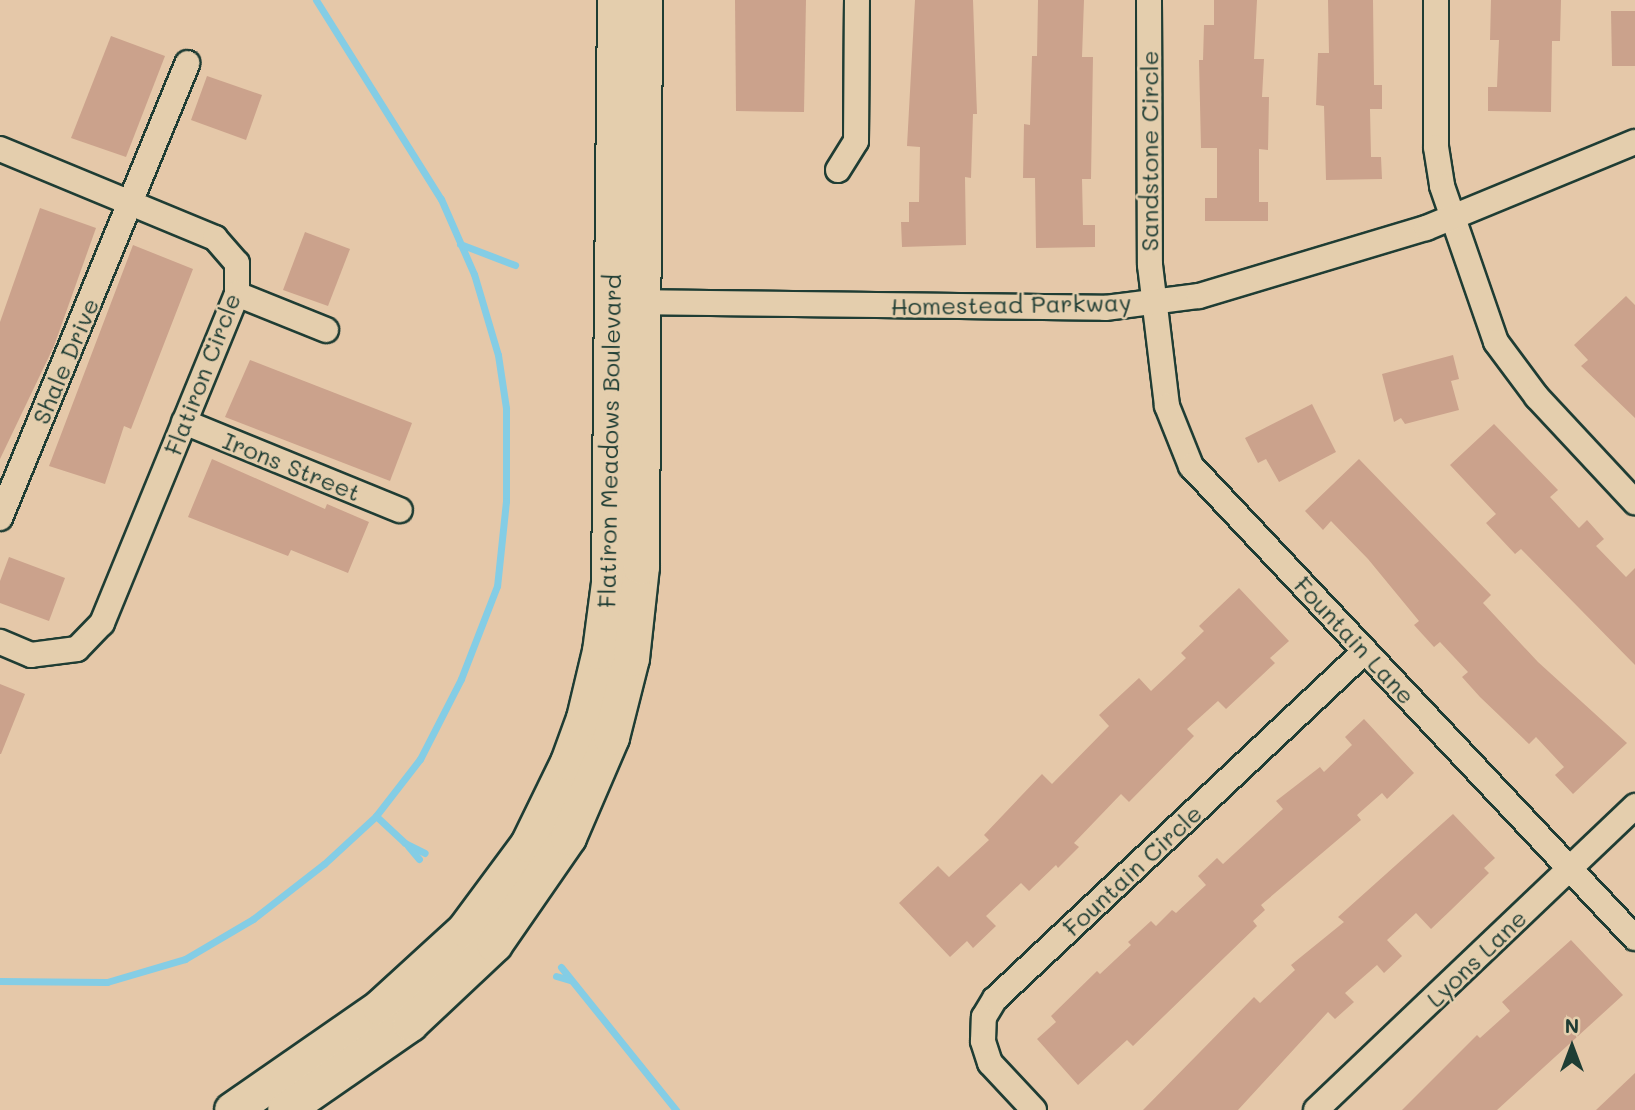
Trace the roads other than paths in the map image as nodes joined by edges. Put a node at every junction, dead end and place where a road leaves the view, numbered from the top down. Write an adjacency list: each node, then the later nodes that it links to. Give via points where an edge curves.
1 (615, 0): 13 (street, Flatiron Meadows Boulevard)
2 (645, 0): 13 (street, Flatiron Meadows Boulevard)
3 (857, 0): 9 (street, via 856,141)
4 (1149, 0): 14 (street, Sandstone Circle, via 1147,205)
5 (1436, 0): 11 (street, via 1436,147)
6 (188, 63): 10 (street, Shale Drive)
7 (1635, 142): 11 (street, Homestead Parkway)
8 (0, 149): 10 (street, Flatiron Circle)
9 (838, 170)
10 (131, 204): 12 (street, Flatiron Circle, via 215,238 237,263); 19 (street, Shale Drive)
11 (1454, 217): 14 (street, Homestead Parkway, via 1199,296); 17 (street, via 1496,342 1538,397)
12 (237, 294): 15 (street); 16 (street, Flatiron Circle)
13 (628, 302): 14 (street, Homestead Parkway, via 1105,308); 25 (street, Flatiron Meadows Boulevard, via 609,583 600,651 584,718 549,804 503,883 420,974); 26 (street, Flatiron Meadows Boulevard, via 639,597 625,688 593,785 544,876 494,944 401,1030)
14 (1153, 302): 21 (street, Fountain Lane, via 1167,406 1191,466)
15 (326, 330)
16 (184, 422): 18 (street, Irons Street); 20 (street, Flatiron Circle, via 102,623 77,649 31,655)
17 (1635, 502)
18 (400, 510)
19 (0, 518)
20 (0, 642)
21 (1365, 651): 23 (street, Fountain Lane); 27 (street, Fountain Circle, via 995,999 984,1017 983,1041 990,1063)
22 (1635, 806): 23 (street, Lyons Lane)
23 (1570, 868): 24 (street, Fountain Lane); 28 (street, Lyons Lane)
24 (1635, 938)
25 (232, 1110)
26 (285, 1110)
27 (1034, 1110)
28 (1316, 1110)

